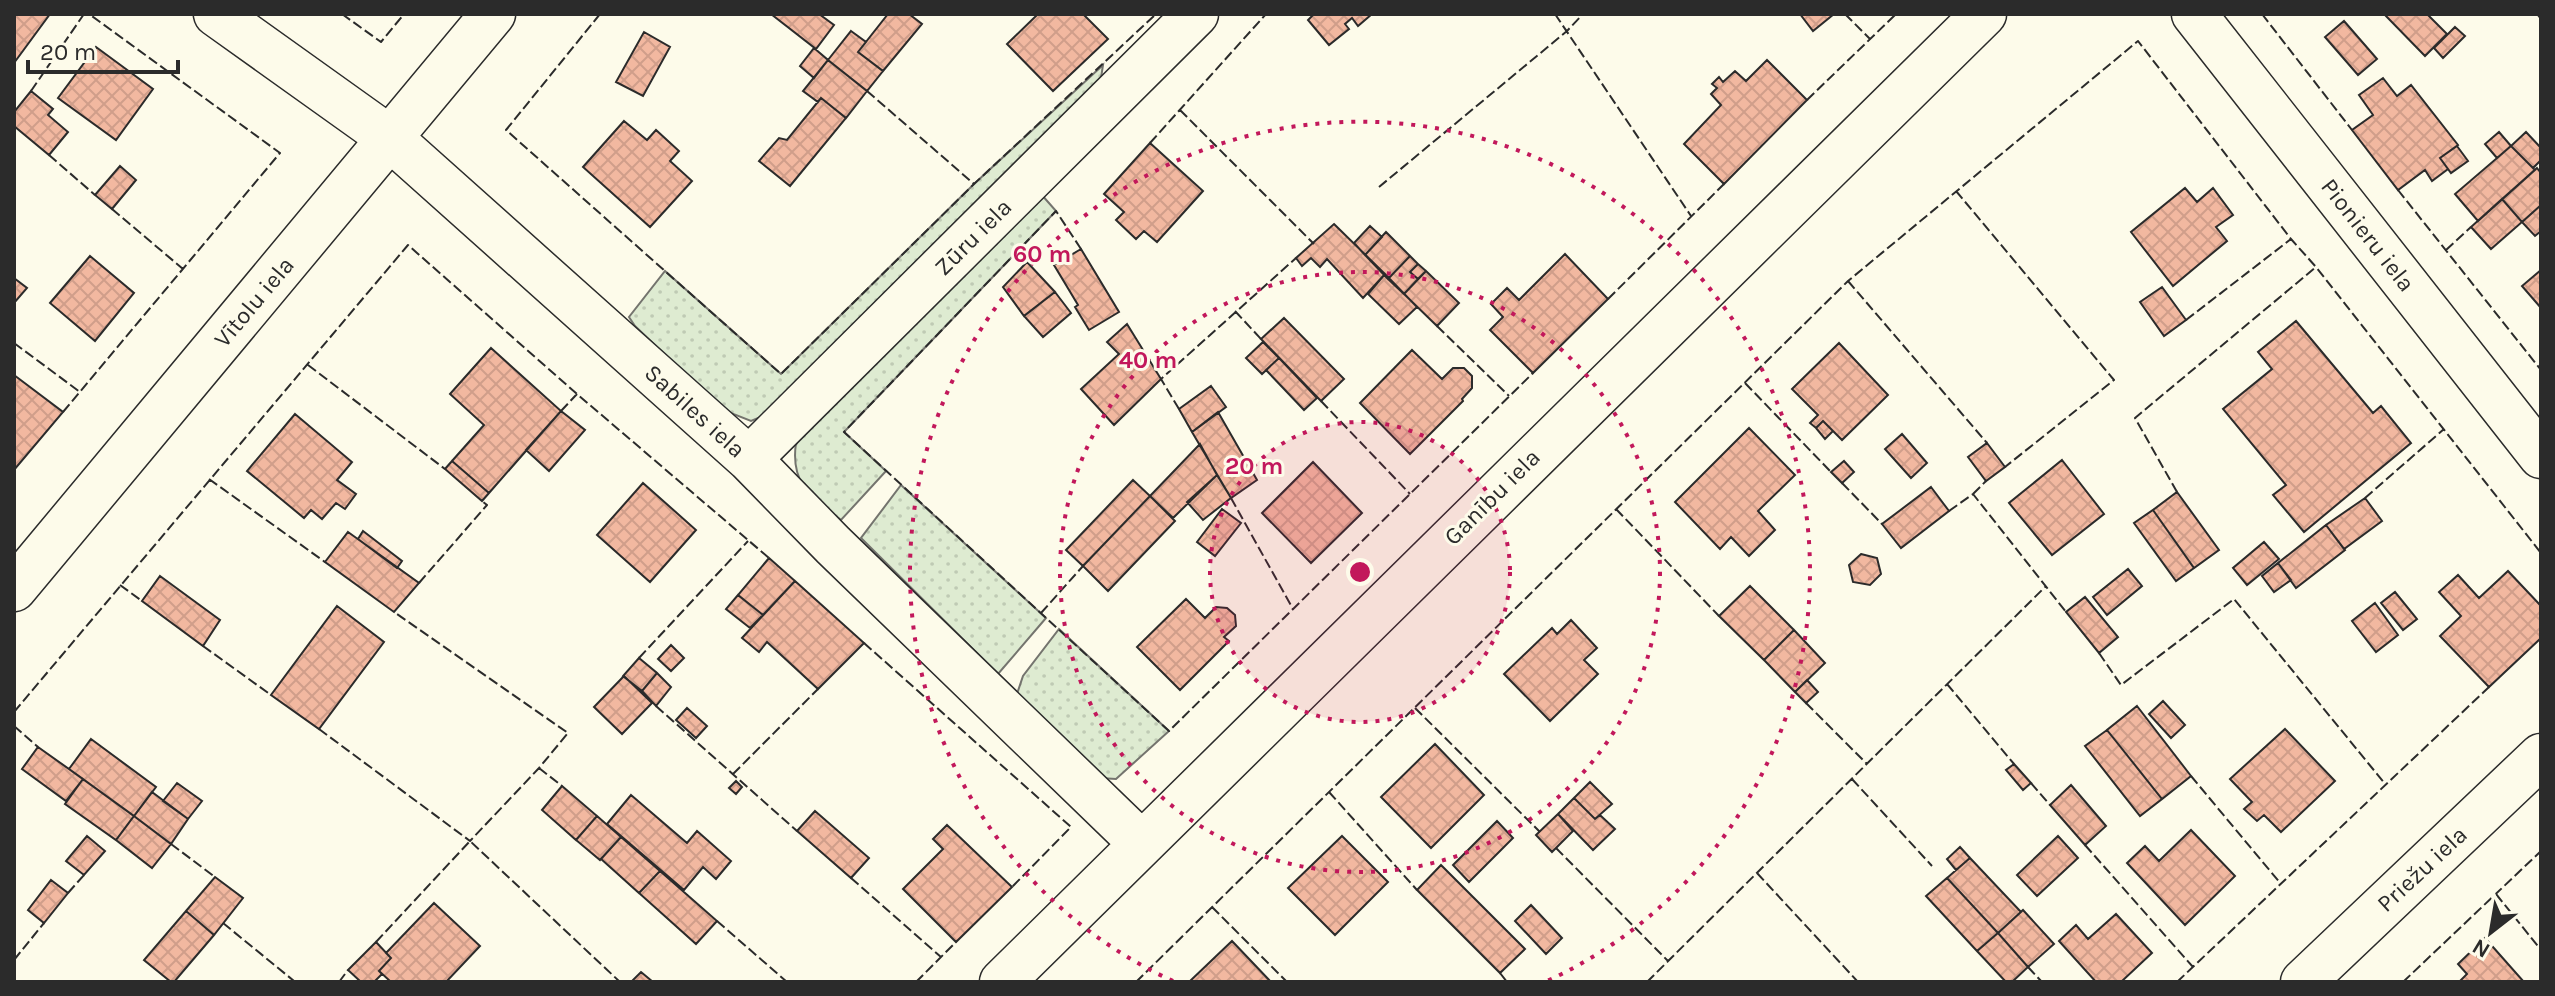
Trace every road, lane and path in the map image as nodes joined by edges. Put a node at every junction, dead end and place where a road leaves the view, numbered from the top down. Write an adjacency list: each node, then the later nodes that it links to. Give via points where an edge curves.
1 (216, 14): 6 (street, Sabiles iela)
2 (493, 14): 6 (street, Vītolu iela)
3 (1196, 14): 8 (street, Zūru iela)
4 (1984, 14): 11 (street, Ganību iela)
5 (2194, 14): 7 (street, Pionieru iela)
6 (391, 139): 8 (street, Sabiles iela); 9 (street, Vītolu iela)
7 (2541, 456)
8 (749, 459): 11 (street, Sabiles iela)
9 (14, 589)
10 (2541, 756): 13 (street, Priežu iela)
11 (1142, 844): 12 (street, Ganību iela)
12 (1002, 982)
13 (2303, 982)

